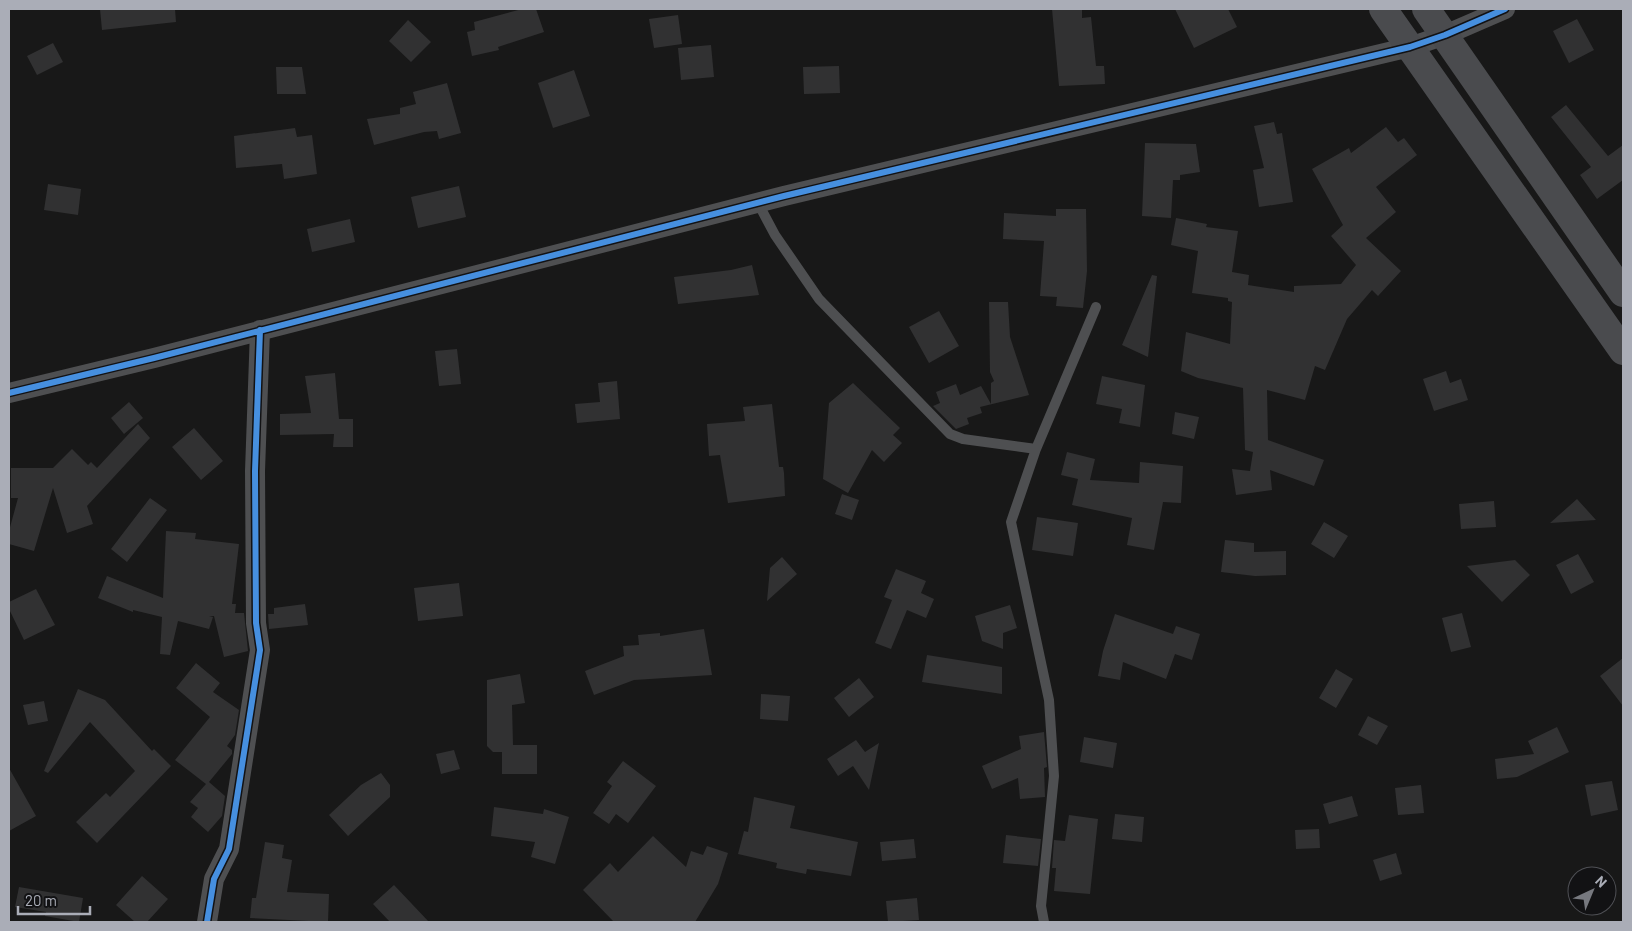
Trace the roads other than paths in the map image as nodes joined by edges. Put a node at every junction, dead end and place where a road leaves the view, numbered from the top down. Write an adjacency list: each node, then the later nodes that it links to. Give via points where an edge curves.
1 (1383, 9): 5 (highway)
2 (1426, 9): 4 (highway)
3 (1505, 9): 4 (street)
4 (1445, 35): 5 (street); 7 (highway)
5 (1410, 46): 6 (street); 10 (highway)
6 (758, 203): 9 (street); 12 (lane, via 775,235 819,299 950,434 963,439)
7 (1623, 293)
8 (1096, 307): 12 (lane)
9 (260, 330): 11 (street); 13 (street, via 255,471 256,623 260,650 229,849 214,878)
10 (1623, 351)
11 (9, 393)
12 (1036, 449): 14 (lane, via 1011,522 1049,700 1054,776 1041,906)
13 (208, 922)
14 (1044, 922)

